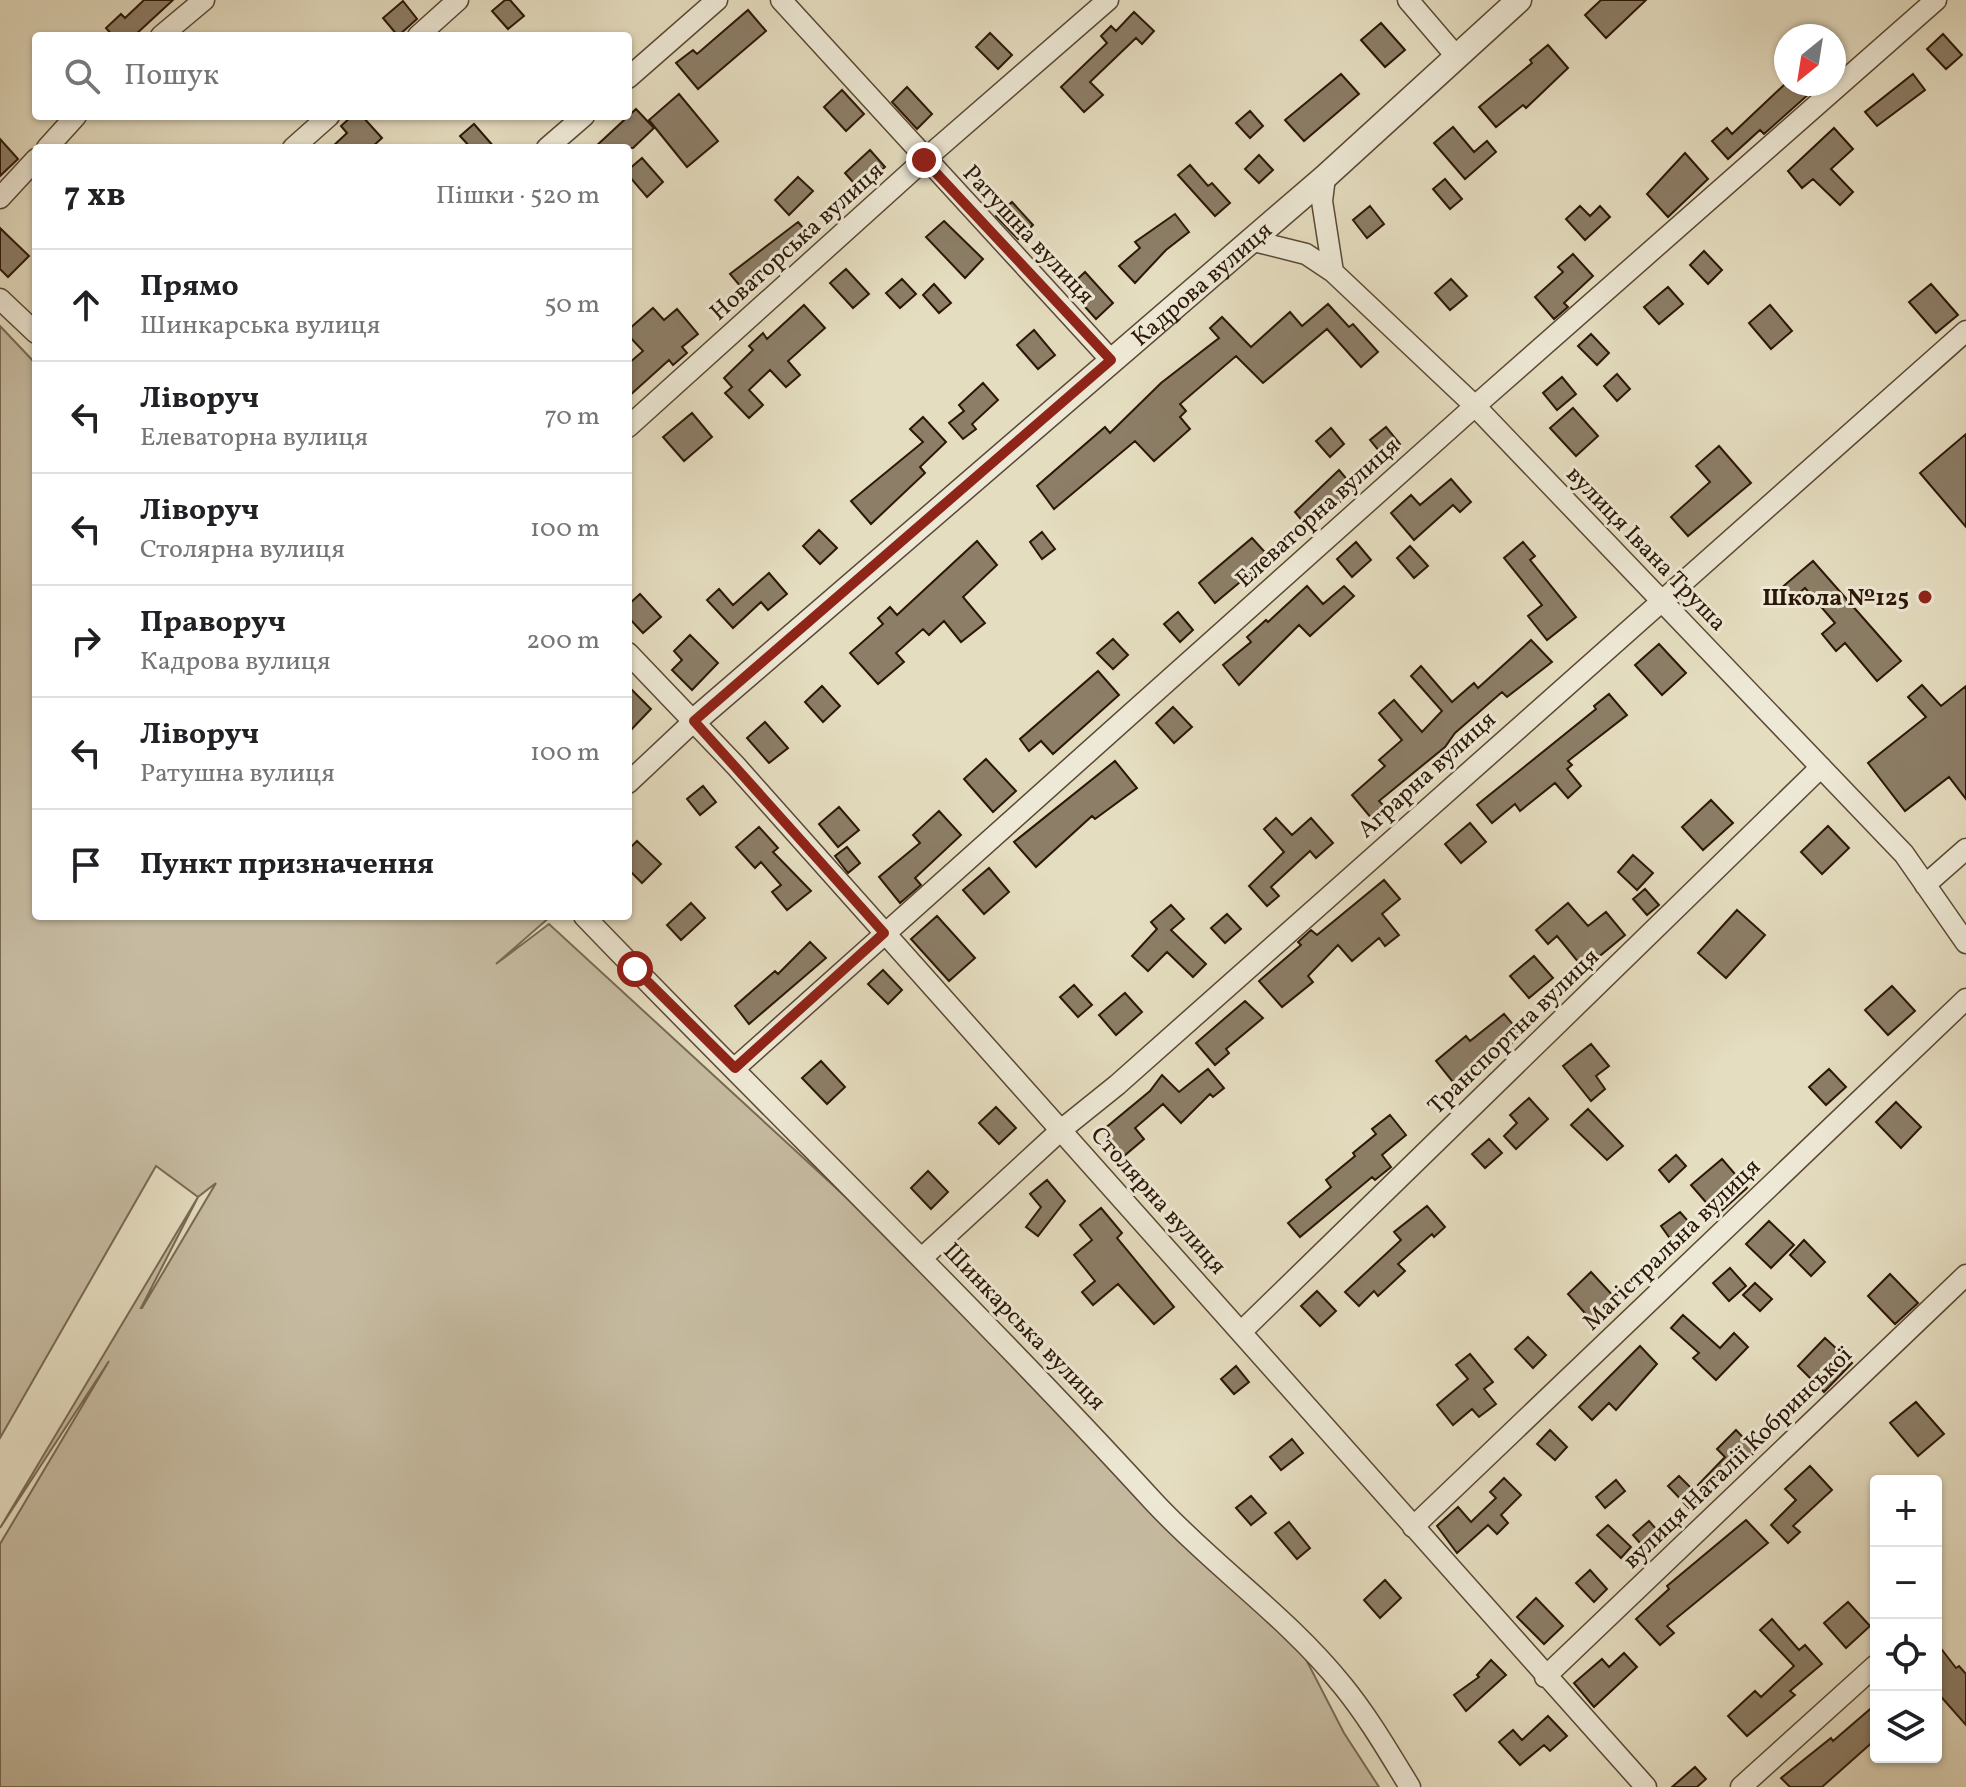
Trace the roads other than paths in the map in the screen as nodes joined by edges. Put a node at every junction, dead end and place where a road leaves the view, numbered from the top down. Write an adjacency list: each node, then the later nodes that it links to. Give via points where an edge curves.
1 (204, 0): 9 (street)
2 (458, 0): 10 (street)
3 (717, 0): 12 (street)
4 (781, 0): 19 (street, Ратушна вулиця)
5 (1108, 0): 19 (street, Новаторська вулиця)
6 (1408, 0): 11 (street)
7 (1519, 0): 11 (street, Кадрова вулиця)
8 (1936, 0): 29 (street, Елеваторна вулиця)
9 (166, 32)
10 (422, 32)
11 (1456, 56): 21 (street, Кадрова вулиця)
12 (632, 74)
13 (72, 120): 16 (street)
14 (324, 120): 17 (street)
15 (579, 120): 18 (street)
16 (51, 144)
17 (298, 144)
18 (552, 144)
19 (924, 160): 28 (street, Ратушна вулиця); 30 (street, Новаторська вулиця)
20 (32, 163): 22 (street)
21 (1325, 177): 23 (street, Кадрова вулиця); 24 (street, via 1322,201)
22 (0, 198)
23 (1250, 240): 24 (street, вулиця Івана Труша, via 1306,254); 28 (street, Кадрова вулиця)
24 (1333, 272): 29 (street, вулиця Івана Труша)
25 (0, 299): 26 (street)
26 (32, 329)
27 (1966, 331): 31 (street, Аграрна вулиця)
28 (1111, 360): 33 (street, Кадрова вулиця)
29 (1475, 406): 31 (street, вулиця Івана Труша); 39 (street, Елеваторна вулиця)
30 (632, 423)
31 (1661, 600): 34 (street, вулиця Івана Труша); 43 (street, Аграрна вулиця)
32 (632, 657): 33 (street, Столярна вулиця)
33 (694, 721): 35 (street, Кадрова вулиця); 39 (street, Столярна вулиця)
34 (1821, 767): 37 (street, вулиця Івана Труша, via 1904,854); 46 (street, Транспортна вулиця)
35 (632, 779)
36 (1966, 849): 37 (street)
37 (1925, 885): 40 (street, вулиця Івана Труша)
38 (588, 920): 42 (street, Шинкарська вулиця)
39 (884, 933): 42 (street, Елеваторна вулиця); 43 (street, Столярна вулиця)
40 (1966, 943)
41 (1966, 999): 47 (street, Магістральна вулиця)
42 (735, 1068): 44 (street, Шинкарська вулиця)
43 (1061, 1130): 44 (street, Аграрна вулиця); 46 (street, Столярна вулиця)
44 (923, 1257): 50 (street, Шинкарська вулиця, via 1186,1535 1343,1685)
45 (1966, 1275): 49 (street, вулиця Наталії Кобринської)
46 (1242, 1331): 47 (street, Столярна вулиця)
47 (1413, 1527): 49 (street, Столярна вулиця)
48 (1870, 1670): 52 (street)
49 (1545, 1677): 51 (street, Столярна вулиця)
50 (1410, 1787)
51 (1646, 1787)
52 (1741, 1787)

